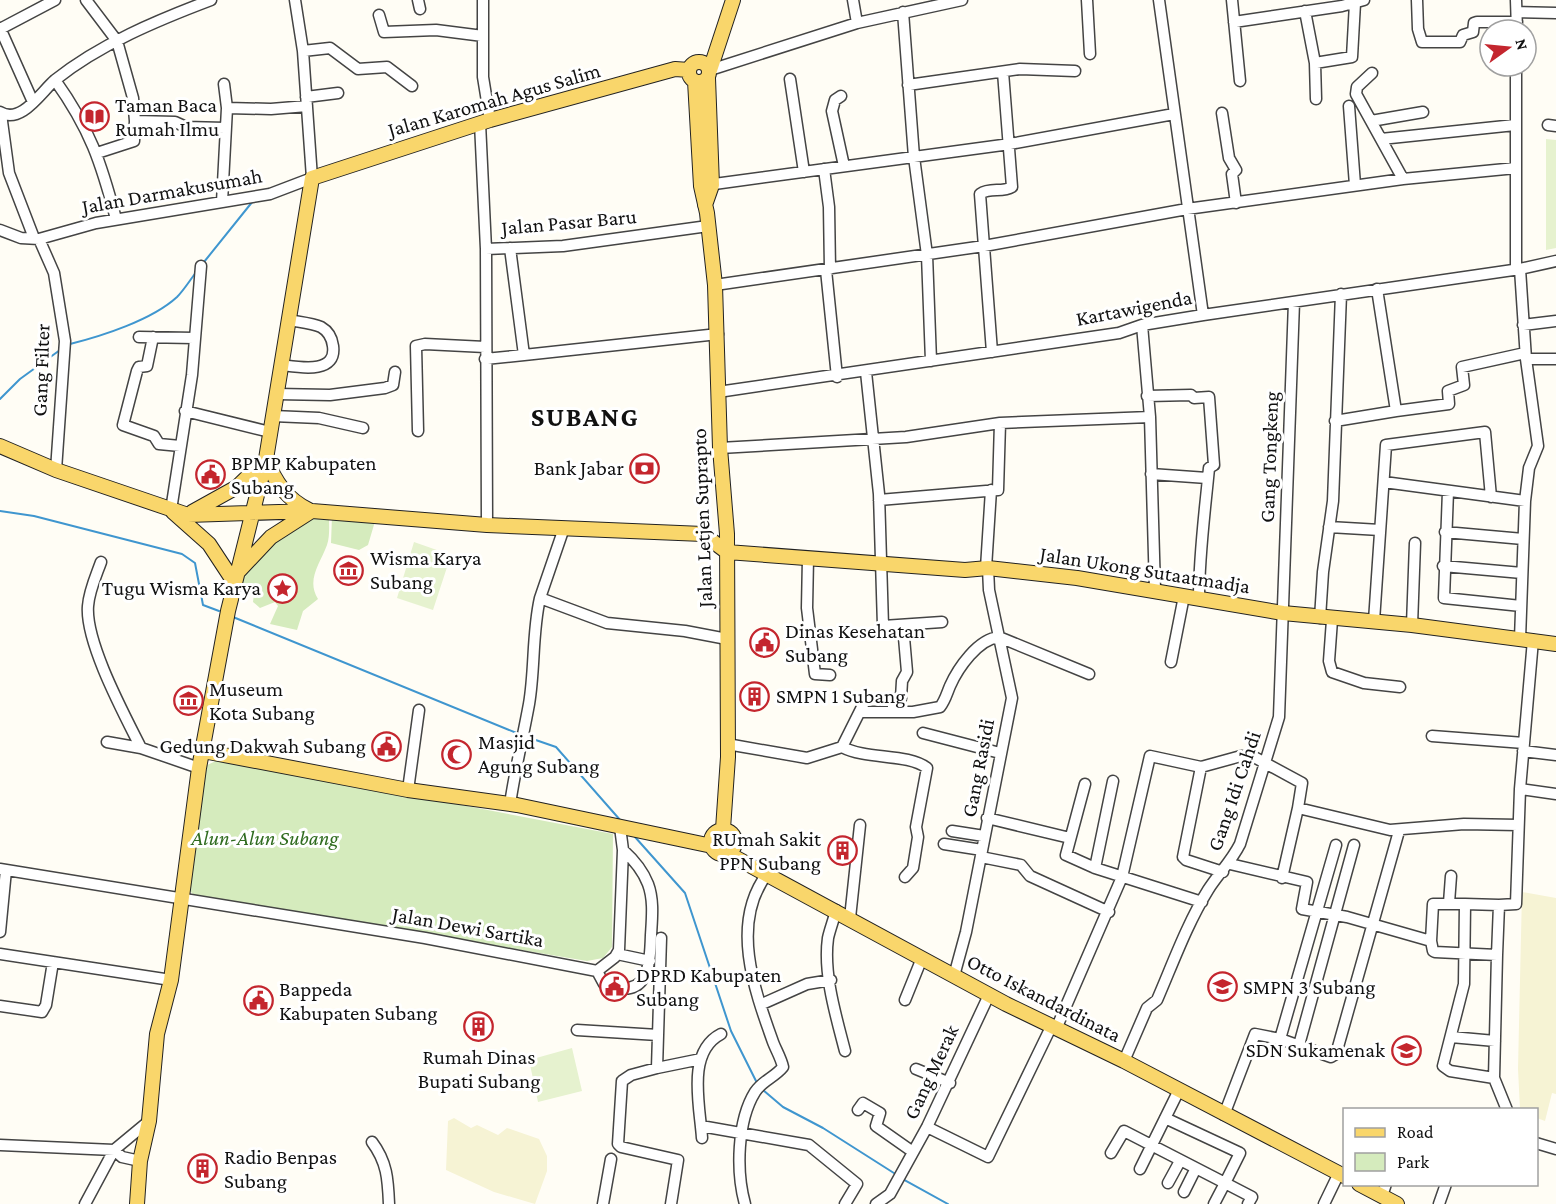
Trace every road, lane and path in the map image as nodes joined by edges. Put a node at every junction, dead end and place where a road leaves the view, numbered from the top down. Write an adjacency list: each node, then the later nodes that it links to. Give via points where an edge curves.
1 (55, 0): 15 (street)
2 (86, 0): 27 (street)
3 (209, 0): 27 (street)
4 (295, 0): 28 (street)
5 (483, 0): 26 (street, Jalan Pasar Baru)
6 (734, 0): 32 (main road)
7 (853, 0): 22 (street)
8 (1087, 0): 29 (street)
9 (1159, 0): 52 (street)
10 (1232, 0): 23 (street)
11 (1417, 0): 24 (street, via 1422,42 1460,42)
12 (1516, 0): 20 (street)
13 (955, 1): 17 (street)
14 (1359, 1): 16 (street); 30 (street, via 1352,57)
15 (36, 5): 25 (street)
16 (1305, 11): 23 (street); 30 (street)
17 (903, 12): 22 (street); 40 (street)
18 (1556, 13): 21 (street)
19 (379, 15): 26 (street, via 384,32 436,30)
20 (1517, 18)
21 (1532, 18)
22 (857, 22): 32 (street)
23 (1234, 22): 38 (street)
24 (1478, 22)
25 (1, 34): 46 (street)
26 (483, 36): 55 (street, Jalan Pasar Baru)
27 (117, 41): 37 (street); 54 (street, via 133,98)
28 (303, 51): 41 (street, via 330,48 358,69 387,67); 45 (street)
29 (1090, 54)
30 (1315, 63): 44 (street)
31 (1075, 71): 33 (street)
32 (700, 72): 55 (main road, Jalan Karomah Agus Salim, via 675,69); 70 (main road, Jalan Letjen Suprapto)
33 (1004, 72): 40 (street); 61 (street)
34 (1372, 73): 56 (street, via 1356,90)
35 (1516, 78): 57 (street)
36 (790, 79): 67 (street)
37 (55, 80): 46 (street); 62 (street, via 79,115)
38 (1240, 81)
39 (224, 84): 48 (street)
40 (908, 85): 63 (street)
41 (412, 86)
42 (338, 93): 45 (street)
43 (841, 96): 64 (street, via 835,100 832,111)
44 (1316, 99)
45 (307, 101): 48 (street, via 271,109); 68 (street)
46 (33, 102): 50 (street, via 19,113)
47 (1349, 106): 71 (street)
48 (227, 108): 58 (street)
49 (1423, 112): 53 (street)
50 (1, 113): 78 (street, Gang Filter, via 9,173)
51 (1222, 113): 73 (street, via 1229,158 1236,170 1232,174)
52 (1174, 114): 61 (street); 74 (street)
53 (1396, 116): 56 (street); 59 (street)
54 (135, 121): 58 (street); 62 (street, via 134,141)
55 (485, 121): 68 (main road, Jalan Karomah Agus Salim); 81 (street, Jalan Pasar Baru)
56 (1371, 121): 60 (street)
57 (1515, 125): 59 (street); 65 (street)
58 (225, 128): 72 (street)
59 (1399, 136): 60 (street)
60 (1382, 139): 69 (street)
61 (1010, 144): 63 (street); 79 (street, via 1012,187 980,194)
62 (97, 153): 75 (street)
63 (914, 157): 64 (street); 82 (street)
64 (844, 166): 66 (street)
65 (1516, 168): 69 (street); 86 (street)
66 (825, 169): 67 (street); 85 (street)
67 (804, 172): 70 (street)
68 (312, 178): 72 (street, Jalan Darmakusumah, via 270,194); 92 (main road)
69 (1403, 179): 71 (street)
70 (706, 185): 76 (main road, Jalan Letjen Suprapto)
71 (1355, 185): 73 (street)
72 (222, 202): 75 (street, Jalan Darmakusumah)
73 (1236, 203): 74 (street)
74 (1187, 209): 79 (street); 91 (street)
75 (116, 219): 78 (street, Jalan Darmakusumah)
76 (708, 226): 80 (street, Jalan Pasar Baru, via 563,246); 87 (main road, Jalan Letjen Suprapto)
77 (1, 234): 78 (street)
78 (36, 238): 128 (street, Gang Filter, via 54,273 65,341)
79 (984, 246): 82 (street); 101 (street)
80 (510, 248): 81 (street, Jalan Pasar Baru); 102 (street)
81 (486, 249): 100 (street)
82 (927, 255): 85 (street); 106 (street)
83 (1556, 261): 86 (street, Kartawigenda)
84 (201, 266): 99 (street)
85 (828, 269): 87 (street); 110 (street)
86 (1518, 269): 88 (street, Kartawigenda); 94 (street)
87 (715, 285): 96 (main road, Jalan Letjen Suprapto)
88 (1377, 289): 89 (street, Kartawigenda); 115 (street)
89 (1341, 294): 90 (street, Kartawigenda); 118 (street)
90 (1294, 303): 91 (street, Kartawigenda); 163 (street, Gang Tongkeng)
91 (1203, 315): 95 (street, Kartawigenda)
92 (289, 320): 107 (main road); 107 (street, via 322,328 330,336 333,350 329,361 319,367)
93 (1556, 321): 94 (street)
94 (1523, 325): 103 (street)
95 (1142, 326): 101 (street, Kartawigenda); 113 (street)
96 (718, 334): 102 (street); 111 (main road, Jalan Letjen Suprapto)
97 (139, 337): 98 (street)
98 (153, 337): 99 (street); 125 (street, via 147,366 137,371 123,425 154,436 159,444)
99 (194, 338): 114 (street)
100 (485, 347): 104 (street); 121 (street, via 416,346)
101 (992, 352): 106 (street, Kartawigenda)
102 (524, 355): 104 (street)
103 (1526, 356): 105 (street); 115 (street, via 1461,367 1464,385 1448,391 1449,404); 136 (street, via 1538,446 1529,468)
104 (485, 359): 142 (street)
105 (1556, 359)
106 (931, 361): 109 (street, Kartawigenda)
107 (281, 365): 112 (main road)
108 (395, 372): 112 (street, via 393,385 385,388 330,395)
109 (866, 372): 110 (street, Kartawigenda); 123 (street)
110 (837, 377): 111 (street, Kartawigenda)
111 (718, 392): 126 (main road, Jalan Letjen Suprapto)
112 (277, 394): 116 (main road)
113 (1147, 396): 117 (street); 130 (street, via 1209,398 1214,465)
114 (185, 411): 122 (street); 125 (street)
115 (1396, 411): 118 (street)
116 (273, 416): 120 (street, via 319,418); 122 (main road)
117 (1150, 417): 119 (street); 129 (street)
118 (1335, 421): 143 (street)
119 (1000, 423): 123 (street); 132 (street, Gang Rasidi, via 998,490)
120 (363, 428)
121 (418, 431)
122 (270, 432): 127 (main road)
123 (874, 439): 126 (street); 135 (street)
124 (0, 446): 128 (main road)
125 (180, 446): 137 (street)
126 (720, 448): 141 (main road, Jalan Letjen Suprapto)
127 (266, 459): 138 (main road, via 273,477 291,499); 139 (main road); 140 (main road, via 237,487)
128 (56, 470): 137 (main road)
129 (1151, 474): 130 (street); 158 (street)
130 (1207, 478): 161 (street, via 1207,507 1199,550)
131 (1384, 482): 133 (street); 134 (street, via 1386,445 1485,432); 145 (street)
132 (991, 490): 135 (street); 155 (street, Gang Rasidi)
133 (1448, 491): 134 (street); 146 (street)
134 (1491, 497): 136 (street)
135 (879, 500): 153 (street)
136 (1525, 501): 148 (street)
137 (171, 510): 140 (main road); 157 (main road, via 209,544)
138 (312, 511): 139 (main road); 142 (main road); 157 (main road, via 271,537)
139 (252, 513): 140 (main road); 157 (main road)
140 (188, 514)
141 (726, 520): 147 (main road); 150 (main road, Jalan Letjen Suprapto)
142 (487, 525): 144 (main road)
143 (1329, 527): 145 (street); 164 (street)
144 (564, 528): 147 (main road); 160 (street)
145 (1380, 530): 165 (street)
146 (1445, 532): 148 (street); 154 (street)
147 (703, 534): 150 (main road)
148 (1523, 539): 156 (street)
149 (1415, 543): 167 (street)
150 (727, 552): 151 (main road, Jalan Ukong Sutaatmadja); 170 (main road, Jalan Letjen Suprapto)
151 (808, 558): 153 (main road, Jalan Ukong Sutaatmadja); 175 (street, via 807,608 815,674)
152 (101, 562): 183 (street, via 87,607 92,633)
153 (881, 563): 155 (main road, Jalan Ukong Sutaatmadja, via 965,570); 168 (street, via 883,626)
154 (1443, 566): 156 (street); 162 (street, via 1444,598)
155 (987, 568): 158 (main road, Jalan Ukong Sutaatmadja); 169 (street, Gang Rasidi)
156 (1522, 573): 162 (street)
157 (235, 578): 186 (main road)
158 (1155, 590): 159 (main road, Jalan Ukong Sutaatmadja)
159 (1184, 596): 161 (main road, Jalan Ukong Sutaatmadja); 173 (street)
160 (540, 598): 170 (street, via 607,623); 197 (street, via 529,703)
161 (1199, 598): 163 (main road, Jalan Ukong Sutaatmadja)
162 (1521, 606): 171 (street)
163 (1283, 613): 164 (main road, Jalan Ukong Sutaatmadja); 189 (street, Gang Idi Cahdi, via 1279,717)
164 (1326, 619): 165 (main road, Jalan Ukong Sutaatmadja); 176 (street, via 1332,672 1364,683)
165 (1374, 621): 167 (main road, Jalan Ukong Sutaatmadja)
166 (942, 622): 168 (street)
167 (1412, 625): 171 (main road, Jalan Ukong Sutaatmadja)
168 (903, 626): 178 (street, via 907,672 901,698 893,699)
169 (999, 637): 174 (street); 178 (street, via 980,645 956,675 942,706); 187 (street, Gang Rasidi, via 1012,698)
170 (727, 639): 182 (main road, Jalan Letjen Suprapto)
171 (1527, 639): 172 (main road, Jalan Ukong Sutaatmadja); 185 (street)
172 (1556, 644)
173 (1171, 662)
174 (1089, 674)
175 (830, 675)
176 (1400, 687)
177 (419, 710): 195 (street)
178 (893, 712): 184 (street, via 862,708)
179 (922, 734): 187 (street, via 939,735)
180 (1432, 736): 185 (street)
181 (107, 742): 183 (street)
182 (727, 744): 184 (street, via 807,758); 203 (main road, Jalan Letjen Suprapto)
183 (141, 747): 191 (street)
184 (842, 747): 220 (street, via 855,754 927,768 913,868)
185 (1524, 747): 188 (street); 194 (street)
186 (203, 751): 191 (main road); 195 (main road)
187 (1000, 753): 199 (street, Gang Rasidi)
188 (1556, 755)
189 (1267, 763): 190 (street, via 1241,756); 198 (street, via 1302,784); 216 (street, Gang Idi Cahdi, via 1240,844)
190 (1201, 767): 216 (street, via 1183,857); 221 (street, via 1150,756)
191 (200, 768): 224 (main road)
192 (1113, 782): 215 (street)
193 (1085, 784): 207 (street)
194 (1520, 789): 196 (street); 201 (street)
195 (408, 790): 197 (main road)
196 (1556, 794)
197 (510, 804): 202 (main road)
198 (1298, 808): 205 (street); 222 (street)
199 (987, 818): 206 (street, Gang Rasidi); 207 (street)
200 (860, 825): 233 (street)
201 (1518, 825): 205 (street, via 1464,824); 228 (street, via 1515,904)
202 (620, 827): 211 (main road); 212 (street)
203 (723, 829): 211 (main road, via 713,835); 213 (main road, via 735,837 734,849)
204 (952, 831): 206 (street)
205 (1399, 831): 234 (street)
206 (984, 837): 214 (street, Gang Rasidi)
207 (1070, 838): 215 (street, via 1067,857)
208 (944, 844): 214 (street)
209 (1336, 845): 231 (street)
210 (1354, 845): 232 (street)
211 (712, 846): 213 (main road, via 720,854)
212 (623, 850): 240 (street); 243 (street, via 648,884 652,905)
213 (727, 853): 218 (main road, Otto Iskandardinata)
214 (981, 853): 230 (street, via 1022,865 1030,876); 246 (street, Gang Rasidi)
215 (1095, 867): 221 (street)
216 (1227, 868): 222 (street); 225 (street, Gang Idi Cahdi)
217 (3, 870): 223 (street); 224 (street, Jalan Dewi Sartika)
218 (767, 874): 229 (main road, Otto Iskandardinata); 251 (street, via 753,897 746,932)
219 (1451, 876): 226 (street)
220 (905, 877)
221 (1122, 877): 225 (street); 230 (street)
222 (1282, 878): 231 (street, via 1308,882 1302,909)
223 (2, 889): 235 (street)
224 (181, 898): 245 (street, Jalan Dewi Sartika); 247 (main road)
225 (1202, 902): 263 (street, Gang Idi Cahdi)
226 (1449, 903): 227 (street); 237 (street, via 1432,905)
227 (1465, 904): 228 (street); 238 (street)
228 (1499, 905): 241 (street)
229 (837, 910): 233 (main road, Otto Iskandardinata); 248 (street, via 828,939)
230 (1109, 912): 253 (street)
231 (1318, 912): 232 (street); 258 (street)
232 (1337, 915): 234 (street); 260 (street)
233 (850, 918): 242 (main road, Otto Iskandardinata)
234 (1373, 923): 237 (street); 260 (street, via 1336,1054 1331,1057)
235 (0, 932)
236 (661, 938): 256 (street)
237 (1431, 941): 238 (street, via 1435,952)
238 (1466, 953): 241 (street); 257 (street, via 1463,995)
239 (0, 954): 244 (street)
240 (616, 954): 243 (street); 245 (street)
241 (1497, 955): 259 (street)
242 (922, 958): 246 (main road, Otto Iskandardinata); 250 (street)
243 (650, 961): 245 (street, via 646,977 630,988 604,984)
244 (53, 962): 247 (street); 252 (street, via 42,1012)
245 (597, 971)
246 (954, 976): 249 (main road, Otto Iskandardinata)
247 (171, 980): 273 (main road, via 157,1034)
248 (831, 980): 251 (street, via 807,984); 261 (street)
249 (989, 995): 253 (main road, Otto Iskandardinata); 267 (street, Gang Merak)
250 (905, 1000)
251 (762, 1004): 276 (street, via 783,1067 755,1093)
252 (0, 1006)
253 (1053, 1028): 263 (main road, Otto Iskandardinata); 275 (street, via 988,1156)
254 (577, 1030): 256 (street)
255 (721, 1034): 262 (street, via 705,1049)
256 (658, 1035): 264 (street)
257 (1451, 1037): 259 (street); 266 (street, via 1444,1069)
258 (1280, 1039): 260 (street); 271 (street, via 1255,1034)
259 (1495, 1041): 266 (street)
260 (1299, 1045)
261 (845, 1051)
262 (701, 1059): 264 (street); 274 (street)
263 (1124, 1061): 268 (main road, Otto Iskandardinata)
264 (657, 1068): 302 (street, via 622,1081 618,1144 678,1160)
265 (916, 1069): 267 (street)
266 (1494, 1078): 269 (street)
267 (950, 1083): 275 (street, Gang Merak)
268 (1179, 1090): 271 (main road, Otto Iskandardinata); 272 (street)
269 (1506, 1108)
270 (858, 1110): 284 (street, via 863,1103 880,1113 876,1126)
271 (1224, 1115): 291 (main road, Otto Iskandardinata)
272 (1165, 1118): 281 (street); 292 (street, via 1240,1153)
273 (149, 1121): 283 (street); 287 (main road)
274 (701, 1126): 276 (street); 277 (street)
275 (927, 1127): 284 (street, Gang Merak)
276 (743, 1134): 303 (street, via 738,1168); 304 (street, via 809,1145 857,1184)
277 (702, 1138)
278 (372, 1142): 300 (street, via 388,1171)
279 (0, 1144): 283 (street)
280 (1538, 1144): 282 (street)
281 (1151, 1146): 285 (street, via 1124,1131); 288 (street); 290 (street)
282 (1556, 1149)
283 (114, 1150): 287 (street, via 122,1157); 298 (street)
284 (913, 1152): 305 (street, Gang Merak, via 890,1194)
285 (1111, 1154)
286 (611, 1159): 301 (street)
287 (140, 1161): 299 (main road)
288 (1180, 1161): 289 (street); 293 (street)
289 (1196, 1168): 292 (street); 297 (street)
290 (1140, 1169)
291 (1342, 1174): 308 (street)
292 (1225, 1183): 306 (street); 307 (street, via 1252,1197)
293 (1168, 1184)
294 (1364, 1186): 296 (main road)
295 (1446, 1186): 310 (street)
296 (1384, 1190): 309 (main road)
297 (1184, 1192)
298 (86, 1204)
299 (137, 1204)
300 (389, 1204)
301 (603, 1204)
302 (671, 1204)
303 (745, 1204)
304 (845, 1204)
305 (876, 1204)
306 (1214, 1204)
307 (1248, 1204)
308 (1324, 1204)
309 (1397, 1204)
310 (1438, 1204)

